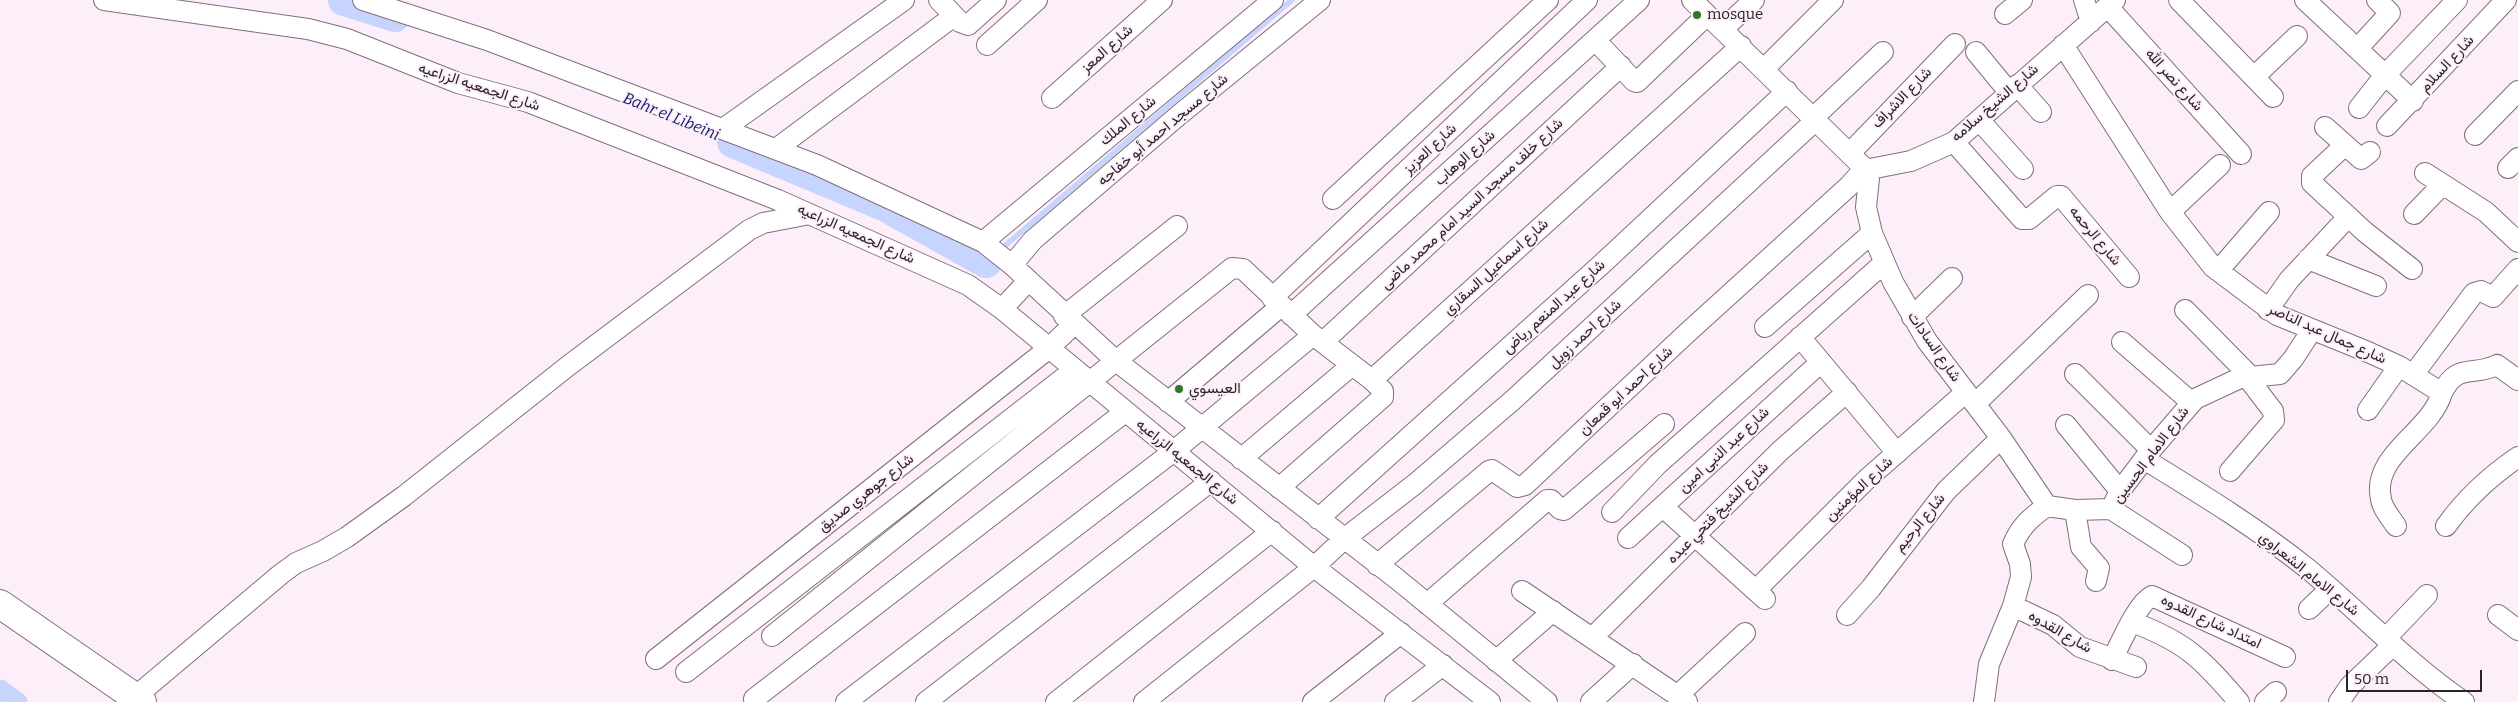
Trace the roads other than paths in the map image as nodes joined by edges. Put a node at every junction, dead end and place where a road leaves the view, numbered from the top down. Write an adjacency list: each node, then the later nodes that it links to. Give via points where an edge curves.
1 (104, 0): 68 (street, شارع الجمعيه الزراعيه, via 328,33 458,83 528,102)
2 (363, 0): 53 (street, via 487,40)
3 (904, 0): 53 (street)
4 (939, 0): 25 (street)
5 (996, 0): 25 (street, via 968,25)
6 (1037, 0): 31 (street)
7 (1162, 0): 44 (street, شارع المعز)
8 (1273, 0): 73 (street, شارع الملك)
9 (1320, 0): 77 (street, شارع مسجد احمد أبو خفاجه, via 1178,115 1022,251)
10 (1548, 0): 65 (street)
11 (1587, 0): 86 (street, شارع العزيز)
12 (1639, 0): 29 (street, شارع الوهاب)
13 (1754, 0): 27 (street)
14 (1833, 0): 38 (street)
15 (2022, 0): 24 (street)
16 (2084, 0): 26 (street)
17 (2179, 0): 40 (street)
18 (2305, 0): 34 (street)
19 (2377, 0): 34 (street, via 2390,14)
20 (2457, 0): 39 (street)
21 (2506, 0): 46 (street, شارع السلام)
22 (2112, 3): 26 (street, شارع الشيخ سلامه); 59 (street, شارع نصر الله)
23 (1700, 5): 27 (street); 37 (street, via 1637,82)
24 (2005, 14)
25 (954, 16): 57 (street)
26 (2091, 22): 32 (street, شارع الشيخ سلامه)
27 (1724, 29): 33 (street)
28 (2297, 36): 40 (street)
29 (1596, 40): 37 (street); 86 (street, شارع الوهاب)
30 (1955, 44): 60 (street, شارع الاشراف)
31 (987, 45)
32 (2063, 45): 41 (street, شارع الشيخ سلامه); 66 (street, شارع جمال عبد الناصر)
33 (1741, 46): 38 (street); 105 (street, شارع اسماعيل السقاري)
34 (2358, 48): 39 (street)
35 (1883, 52): 49 (street, شارع احمد زويل)
36 (1976, 52): 41 (street)
37 (1621, 66): 95 (street, شارع خلف مسجد السيد امام محمد ماضى)
38 (1764, 69): 42 (street)
39 (2385, 74): 46 (street); 47 (street)
40 (2254, 77): 45 (street)
41 (2013, 89): 48 (street); 50 (street, شارع الشيخ سلامه)
42 (1787, 91): 49 (street); 131 (street, شارع عبد المنعم رياض, via 1603,263)
43 (2518, 91): 54 (street)
44 (1052, 98)
45 (2273, 98)
46 (2413, 101): 51 (street, شارع السلام)
47 (2359, 108)
48 (2041, 112)
49 (1815, 118): 60 (street); 137 (street, شارع احمد زويل, via 1513,400 1415,484)
50 (1979, 120): 55 (street, شارع الشيخ سلامه); 62 (street)
51 (2387, 126)
52 (2325, 127): 56 (street)
53 (723, 129): 57 (street)
54 (2475, 135)
55 (1954, 142): 60 (street, شارع الشيخ سلامه, via 1911,161); 81 (street, شارع الرحمه, via 2022,218 2028,219 2061,196)
56 (2344, 146): 58 (street, via 2361,159); 70 (street, via 2311,179)
57 (776, 149): 73 (street)
58 (2370, 152)
59 (2241, 154)
60 (1861, 163): 72 (street, شارع السادات); 139 (street, شارع احمد ابو قمعان, via 1849,186 1525,485 1517,487 1496,472 1489,471)
61 (2220, 165): 66 (street)
62 (2023, 169)
63 (2425, 173): 64 (street)
64 (2442, 185): 69 (street); 74 (street, via 2486,212)
65 (1333, 198)
66 (2170, 212): 80 (street, شارع جمال عبد الناصر)
67 (2269, 212): 80 (street)
68 (810, 214): 87 (street, شارع الجمعيه الزراعيه, via 968,285); 169 (street, via 763,223 750,230 568,366 404,496 347,537 296,563)
69 (2414, 214)
70 (2348, 217): 75 (street); 78 (street)
71 (1177, 226): 91 (street, شارع جوهري صديق)
72 (1872, 233): 76 (street, شارع السادات); 92 (street)
73 (983, 242): 77 (street)
74 (2518, 242)
75 (2308, 259): 84 (street); 89 (street)
76 (1884, 263): 90 (street, شارع السادات); 94 (street)
77 (1012, 265): 83 (street)
78 (2412, 269)
79 (2518, 269): 101 (street, via 2493,297 2481,291 2474,293)
80 (2218, 271): 89 (street, شارع جمال عبد الناصر)
81 (2129, 277)
82 (1952, 278): 90 (street)
83 (1028, 281): 87 (street); 91 (street)
84 (2376, 286)
85 (2088, 295): 109 (street, شارع المؤمنين)
86 (1281, 306): 95 (street); 98 (street, via 1243,269 1232,268); 110 (street, شارع العزيز)
87 (1002, 309): 97 (street, شارع الجمعيه الزراعيه)
88 (2186, 310): 104 (street)
89 (2268, 310): 93 (street, شارع جمال عبد الناصر)
90 (1912, 317): 109 (street, شارع السادات)
91 (1069, 320): 97 (street, شارع جوهري صديق); 98 (street)
92 (1765, 327)
93 (2312, 330): 101 (street, شارع جمال عبد الناصر); 104 (street, شارع الامام الحسين, via 2280,374)
94 (1800, 338): 99 (street); 130 (street, via 1658,464)
95 (1318, 339): 100 (street); 116 (street, شارع خلف مسجد السيد امام محمد ماضى)
96 (2122, 342): 111 (street)
97 (1048, 349): 103 (street, شارع الجمعيه الزراعيه); 160 (street, شارع جوهري صديق)
98 (1115, 360): 103 (street); 110 (street)
99 (1821, 362): 107 (street); 127 (street, شارع عبد النبى امين)
100 (1351, 366): 105 (street); 122 (street)
101 (2406, 371): 108 (street, شارع جمال عبد الناصر); 112 (street)
102 (2075, 374): 120 (street, شارع الامام الشعراوي)
103 (1082, 376): 113 (street, شارع الجمعيه الزراعيه); 156 (street); 166 (street)
104 (2248, 376): 111 (street, شارع الامام الحسين); 123 (street, via 2270,406 2274,420)
105 (1372, 380): 125 (street, via 1383,391 1383,397)
106 (2518, 380): 108 (street, via 2497,365 2486,370 2456,374)
107 (1847, 392): 119 (street); 135 (street, شارع الشيخ فتحي عبده, via 1780,451)
108 (2442, 393): 132 (street, via 2438,406 2426,423 2384,467 2381,499)
109 (1971, 398): 117 (street, شارع السادات); 119 (street, شارع المؤمنين)
110 (1168, 402): 116 (street)
111 (2191, 402): 120 (street, شارع الامام الحسين)
112 (2368, 410)
113 (1126, 412): 118 (street, شارع الجمعيه الزراعيه); 168 (street)
114 (1664, 424): 146 (street, via 1564,510 1548,500)
115 (2066, 425): 126 (street)
116 (1202, 429): 118 (street, شارع خلف مسجد السيد امام محمد ماضى); 122 (street)
117 (2000, 438): 128 (street, شارع السادات); 150 (street, شارع الرحيم, via 1946,491)
118 (1174, 451): 124 (street, شارع الجمعيه الزراعيه); 171 (street, شارع خلف مسجد السيد امام محمد ماضى)
119 (1897, 453): 135 (street, شارع المؤمنين, via 1838,507 1761,594)
120 (2148, 455): 126 (street, شارع الامام الحسين); 142 (street, شارع الامام الشعراوي, via 2308,569)
121 (2518, 457): 133 (street, via 2494,474)
122 (1241, 459): 125 (street)
123 (2230, 471)
124 (1211, 481): 134 (street, شارع الجمعيه الزراعيه); 172 (street)
125 (1279, 488): 131 (street)
126 (2116, 500): 129 (street); 138 (street)
127 (1663, 506): 135 (street); 136 (street, شارع عبد النبى امين)
128 (2047, 506): 129 (street); 147 (street, via 2024,524 2012,544 2021,577)
129 (2075, 510): 141 (street, via 2081,547 2099,568)
130 (1612, 512)
131 (1318, 519): 137 (street)
132 (2396, 526)
133 (2446, 526)
134 (1272, 531): 140 (street, شارع الجمعيه الزراعيه); 173 (street)
135 (1696, 535): 157 (street, شارع الشيخ فتحي عبده)
136 (1628, 538)
137 (1344, 539): 139 (street); 140 (street, شارع احمد زويل)
138 (2182, 555)
139 (1377, 565): 146 (street)
140 (1314, 566): 155 (street, شارع الجمعيه الزراعيه); 174 (street, شارع احمد زويل)
141 (2096, 581)
142 (2330, 589): 148 (street); 158 (street, شارع الامام الشعراوي)
143 (1522, 591): 149 (street)
144 (2427, 595): 158 (street)
145 (0, 604): 169 (street)
146 (1427, 604): 162 (street)
147 (2013, 606): 161 (street, شارع القدوه, via 2053,625 2080,647); 179 (street, via 1990,664)
148 (2310, 609)
149 (1553, 611): 157 (street); 162 (street)
150 (1847, 615)
151 (2498, 615): 153 (street)
152 (2132, 622): 159 (street, امتداد شارع القدوه, via 2147,599 2155,596); 161 (street, امتداد شارع القدوه); 180 (street, via 2164,634 2186,648 2209,668)
153 (2518, 630)
154 (1745, 633): 167 (street)
155 (1401, 634): 164 (street, شارع الجمعيه الزراعيه); 175 (street)
156 (772, 636)
157 (1592, 638): 163 (street)
158 (2389, 641): 181 (street); 182 (street, شارع الامام الشعراوي)
159 (2284, 657)
160 (656, 659)
161 (2112, 660): 165 (street, شارع القدوه)
162 (1496, 661): 177 (street)
163 (1632, 664): 167 (street); 178 (street)
164 (1443, 665): 170 (street, شارع الجمعيه الزراعيه); 176 (street)
165 (2136, 667)
166 (686, 672)
167 (1682, 698)
168 (754, 699)
169 (138, 700)
170 (1485, 701)
171 (846, 702)
172 (926, 702)
173 (1056, 702)
174 (1144, 702)
175 (1313, 702)
176 (1395, 702)
177 (1547, 702)
178 (1591, 702)
179 (1984, 702)
180 (2238, 702)
181 (2340, 702)
182 (2464, 702)

